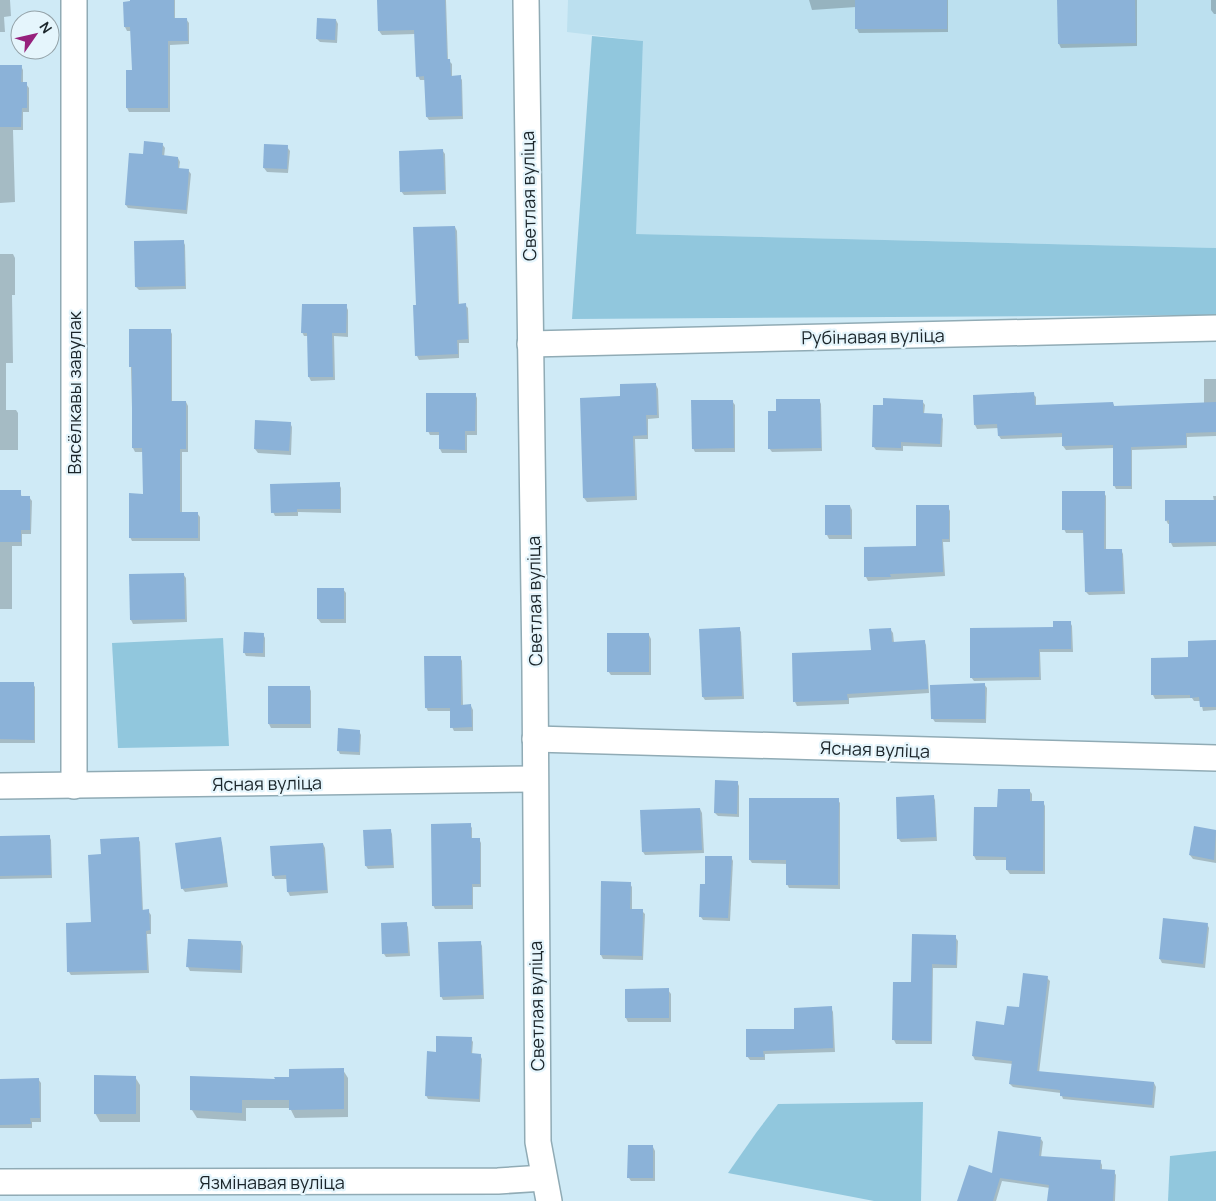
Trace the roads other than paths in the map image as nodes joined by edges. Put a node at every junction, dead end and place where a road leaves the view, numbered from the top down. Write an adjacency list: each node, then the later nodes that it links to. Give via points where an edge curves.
1 (74, 0): 9 (street, Вясёлкавы завулак)
2 (526, 0): 4 (street, Светлая вуліца)
3 (1216, 328): 4 (street, Рубінавая вуліца)
4 (530, 344): 5 (street, Светлая вуліца)
5 (535, 739): 6 (street, Ясная вуліца); 7 (street, Светлая вуліца)
6 (1216, 758)
7 (534, 779): 9 (street, Ясная вуліца); 11 (street, Светлая вуліца, via 538,1142)
8 (0, 786): 9 (street, Ясная вуліца)
9 (74, 786)
10 (0, 1182): 11 (street, Язмінавая вуліца, via 488,1181)
11 (546, 1190)

